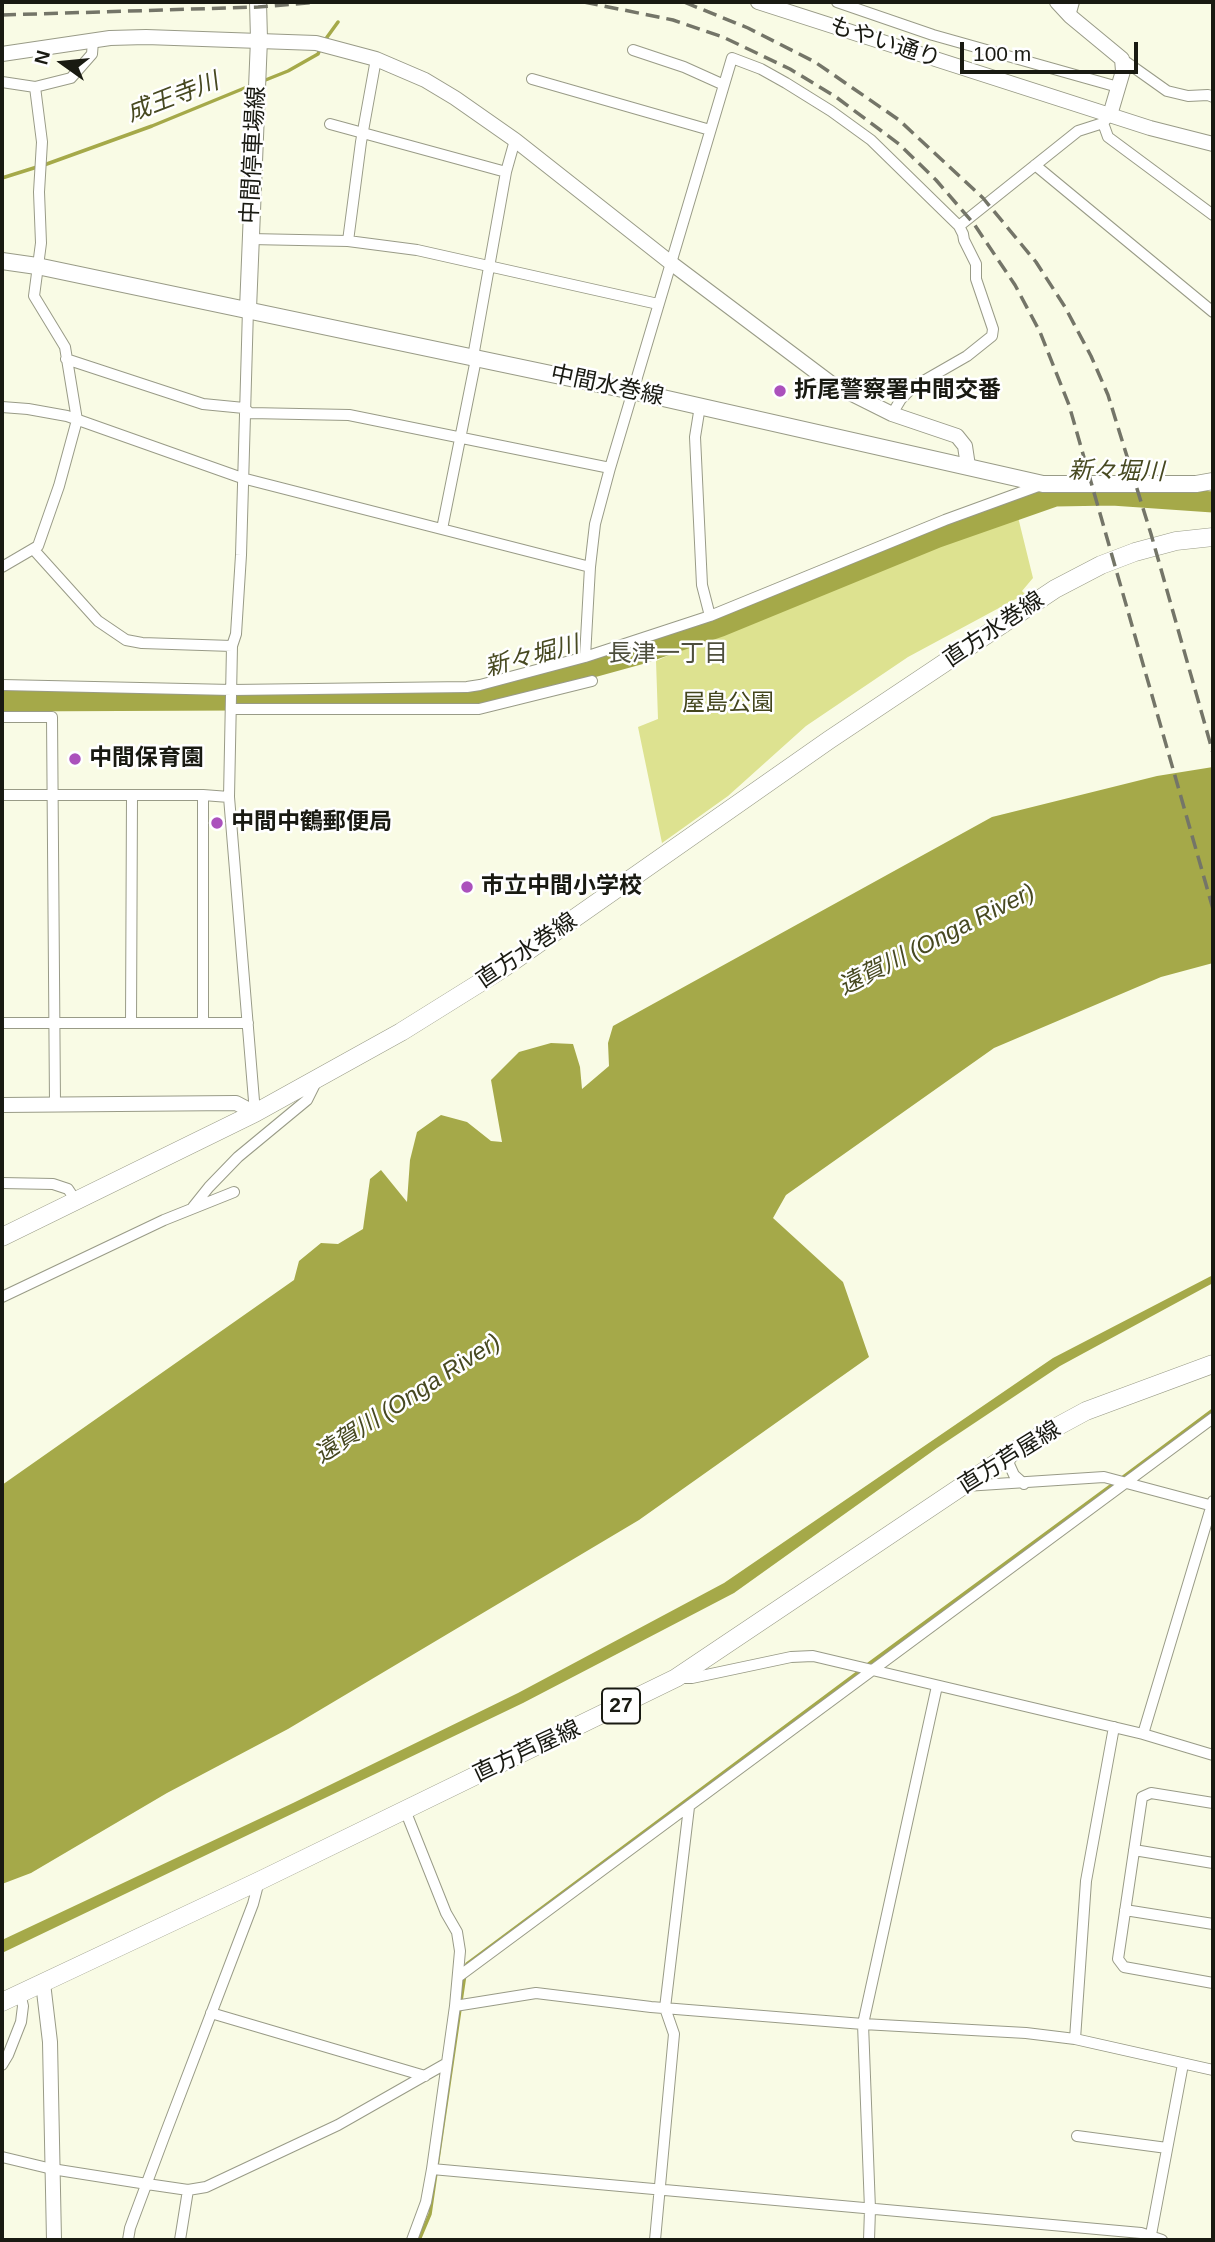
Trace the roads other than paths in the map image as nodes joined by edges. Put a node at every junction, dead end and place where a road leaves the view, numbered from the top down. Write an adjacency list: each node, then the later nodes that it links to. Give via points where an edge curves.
1 (258, 2): 7 (main road, 中間停車場線)
2 (758, 2): 11 (street, もやい通り)
3 (837, 2): 6 (street)
4 (1057, 2): 5 (street)
5 (1072, 9): 13 (street)
6 (933, 35): 11 (street); 18 (street)
7 (259, 39): 8 (street); 12 (street, via 316,43); 30 (main road, 中間停車場線)
8 (93, 41): 10 (street); 17 (street, via 92,54 71,78)
9 (633, 50): 16 (street)
10 (2, 54)
11 (925, 56): 20 (street, もやい通り)
12 (376, 59): 23 (street); 24 (street, via 425,80)
13 (1122, 59): 18 (street); 19 (street, via 1167,90)
14 (532, 79): 22 (street)
15 (2, 82): 17 (street)
16 (724, 85): 22 (street); 29 (street, via 732,58 786,83 871,140)
17 (35, 87): 34 (street, via 42,142)
18 (1118, 87): 20 (street)
19 (1213, 97)
20 (1107, 119): 25 (street, もやい通り); 26 (street, via 1078,131); 28 (street, via 1108,137)
21 (330, 124): 23 (street)
22 (710, 130): 33 (street)
23 (363, 132): 27 (street); 31 (street)
24 (515, 140): 27 (street); 33 (street)
25 (1213, 144)
26 (1035, 165): 29 (street); 38 (street)
27 (506, 172): 35 (street)
28 (1213, 215)
29 (959, 226): 45 (street, via 976,264 992,336 913,387)
30 (250, 239): 31 (street); 37 (main road, 中間停車場線)
31 (348, 242): 35 (street)
32 (2, 261): 34 (main road, 中間水巻線)
33 (671, 263): 36 (street); 45 (street, via 832,384)
34 (37, 265): 37 (main road, 中間水巻線); 40 (street, via 34,296 65,347)
35 (490, 265): 36 (street); 39 (street)
36 (658, 304): 41 (street)
37 (248, 309): 39 (main road, 中間水巻線); 44 (street)
38 (1213, 312)
39 (473, 357): 41 (main road, 中間水巻線); 47 (street)
40 (66, 359): 44 (street, via 203,404); 46 (street)
41 (632, 391): 42 (main road, 中間水巻線); 49 (street)
42 (700, 406): 48 (main road, 中間水巻線); 60 (street, via 695,437 702,584)
43 (2, 407): 46 (street)
44 (244, 408): 47 (street, via 250,413 349,415); 50 (street)
45 (892, 414): 48 (street, via 957,436 965,446)
46 (77, 420): 50 (street); 57 (street, via 59,486)
47 (461, 437): 49 (street); 55 (street)
48 (968, 466): 52 (main road, 中間水巻線)
49 (610, 468): 58 (street, via 595,524)
50 (242, 478): 55 (street); 61 (street)
51 (1213, 481): 53 (main road, 中間水巻線)
52 (1043, 484): 53 (main road, 中間水巻線); 60 (street)
53 (1196, 484): 54 (street)
54 (1213, 490)
55 (442, 529): 58 (street)
56 (1213, 537): 78 (main road, 直方水巻線, via 1135,552 1055,589 502,969)
57 (34, 550): 59 (street); 61 (street, via 98,621 126,640)
58 (590, 567): 62 (street)
59 (2, 568)
60 (710, 617): 62 (street)
61 (232, 646): 65 (street)
62 (585, 657): 65 (street, via 467,687)
63 (592, 681): 66 (street, via 479,709)
64 (2, 685): 65 (street)
65 (232, 691): 66 (street)
66 (231, 708): 72 (street)
67 (2, 717): 69 (street, via 52,716)
68 (2, 795): 69 (street)
69 (54, 795): 70 (street); 77 (street)
70 (132, 795): 71 (street); 74 (street)
71 (204, 795): 72 (street); 75 (street)
72 (229, 797): 76 (street)
73 (2, 1023): 77 (street)
74 (131, 1023): 75 (street); 77 (street)
75 (204, 1023): 76 (street)
76 (248, 1023): 81 (street)
77 (55, 1024): 79 (street)
78 (317, 1080): 81 (main road, 直方水巻線); 85 (street, via 307,1100 238,1157)
79 (55, 1104): 80 (street); 81 (street, via 236,1103)
80 (2, 1105)
81 (256, 1113): 84 (main road, 直方水巻線)
82 (2, 1183): 84 (street, via 53,1184 68,1189)
83 (234, 1192): 85 (street)
84 (76, 1201): 86 (main road, 直方水巻線)
85 (192, 1209): 87 (street)
86 (2, 1237)
87 (2, 1297)
88 (1213, 1364): 90 (main road, 直方芦屋線 / 27, via 1086,1411)
89 (1213, 1418): 91 (street)
90 (1011, 1454): 92 (street, via 1009,1464); 93 (main road, 直方芦屋線 / 27)
91 (1126, 1482): 92 (street, via 1104,1477); 94 (street); 95 (street)
92 (1024, 1483): 93 (street)
93 (964, 1486): 96 (main road, 直方芦屋線 / 27)
94 (1213, 1504): 99 (street)
95 (875, 1670): 96 (street, via 813,1656); 97 (street); 102 (street)
96 (676, 1678): 103 (main road, 直方芦屋線 / 27)
97 (937, 1686): 98 (street); 117 (street)
98 (1114, 1727): 99 (street); 118 (street, via 1086,1881)
99 (1143, 1734): 100 (street)
100 (1213, 1755)
101 (1213, 1803): 104 (street, via 1151,1793 1142,1797)
102 (689, 1807): 109 (street); 115 (street)
103 (405, 1810): 106 (main road, 直方芦屋線 / 27); 109 (street, via 457,1931)
104 (1134, 1850): 105 (street); 107 (street)
105 (1213, 1863)
106 (259, 1881): 110 (main road, 直方芦屋線 / 27); 116 (street)
107 (1125, 1910): 108 (street); 111 (street, via 1118,1959 1124,1967)
108 (1213, 1924)
109 (458, 1977): 114 (street)
110 (43, 1983): 112 (main road, 直方芦屋線 / 27); 127 (street, via 50,2042)
111 (1213, 1983)
112 (20, 1993): 113 (main road, 直方芦屋線 / 27); 121 (street, via 20,2022)
113 (2, 2002)
114 (455, 2006): 115 (street, via 536,1993); 119 (street)
115 (665, 2008): 117 (street); 131 (street, via 674,2034)
116 (211, 2013): 123 (street); 129 (street)
117 (863, 2024): 118 (street); 132 (street)
118 (1075, 2039): 120 (street)
119 (447, 2063): 123 (street); 128 (street)
120 (1183, 2064): 122 (street); 125 (street)
121 (2, 2065)
122 (1213, 2070)
123 (425, 2076): 130 (street, via 338,2125 206,2187)
124 (1077, 2136): 125 (street)
125 (1167, 2148): 133 (street)
126 (2, 2157): 127 (street)
127 (51, 2169): 129 (street); 134 (street)
128 (432, 2169): 131 (street); 137 (street)
129 (147, 2184): 130 (street); 135 (street)
130 (188, 2190): 136 (street)
131 (660, 2191): 132 (street); 138 (street)
132 (870, 2210): 133 (street); 139 (street)
133 (1155, 2239)
134 (54, 2240)
135 (128, 2240)
136 (180, 2240)
137 (412, 2240)
138 (655, 2240)
139 (869, 2240)

